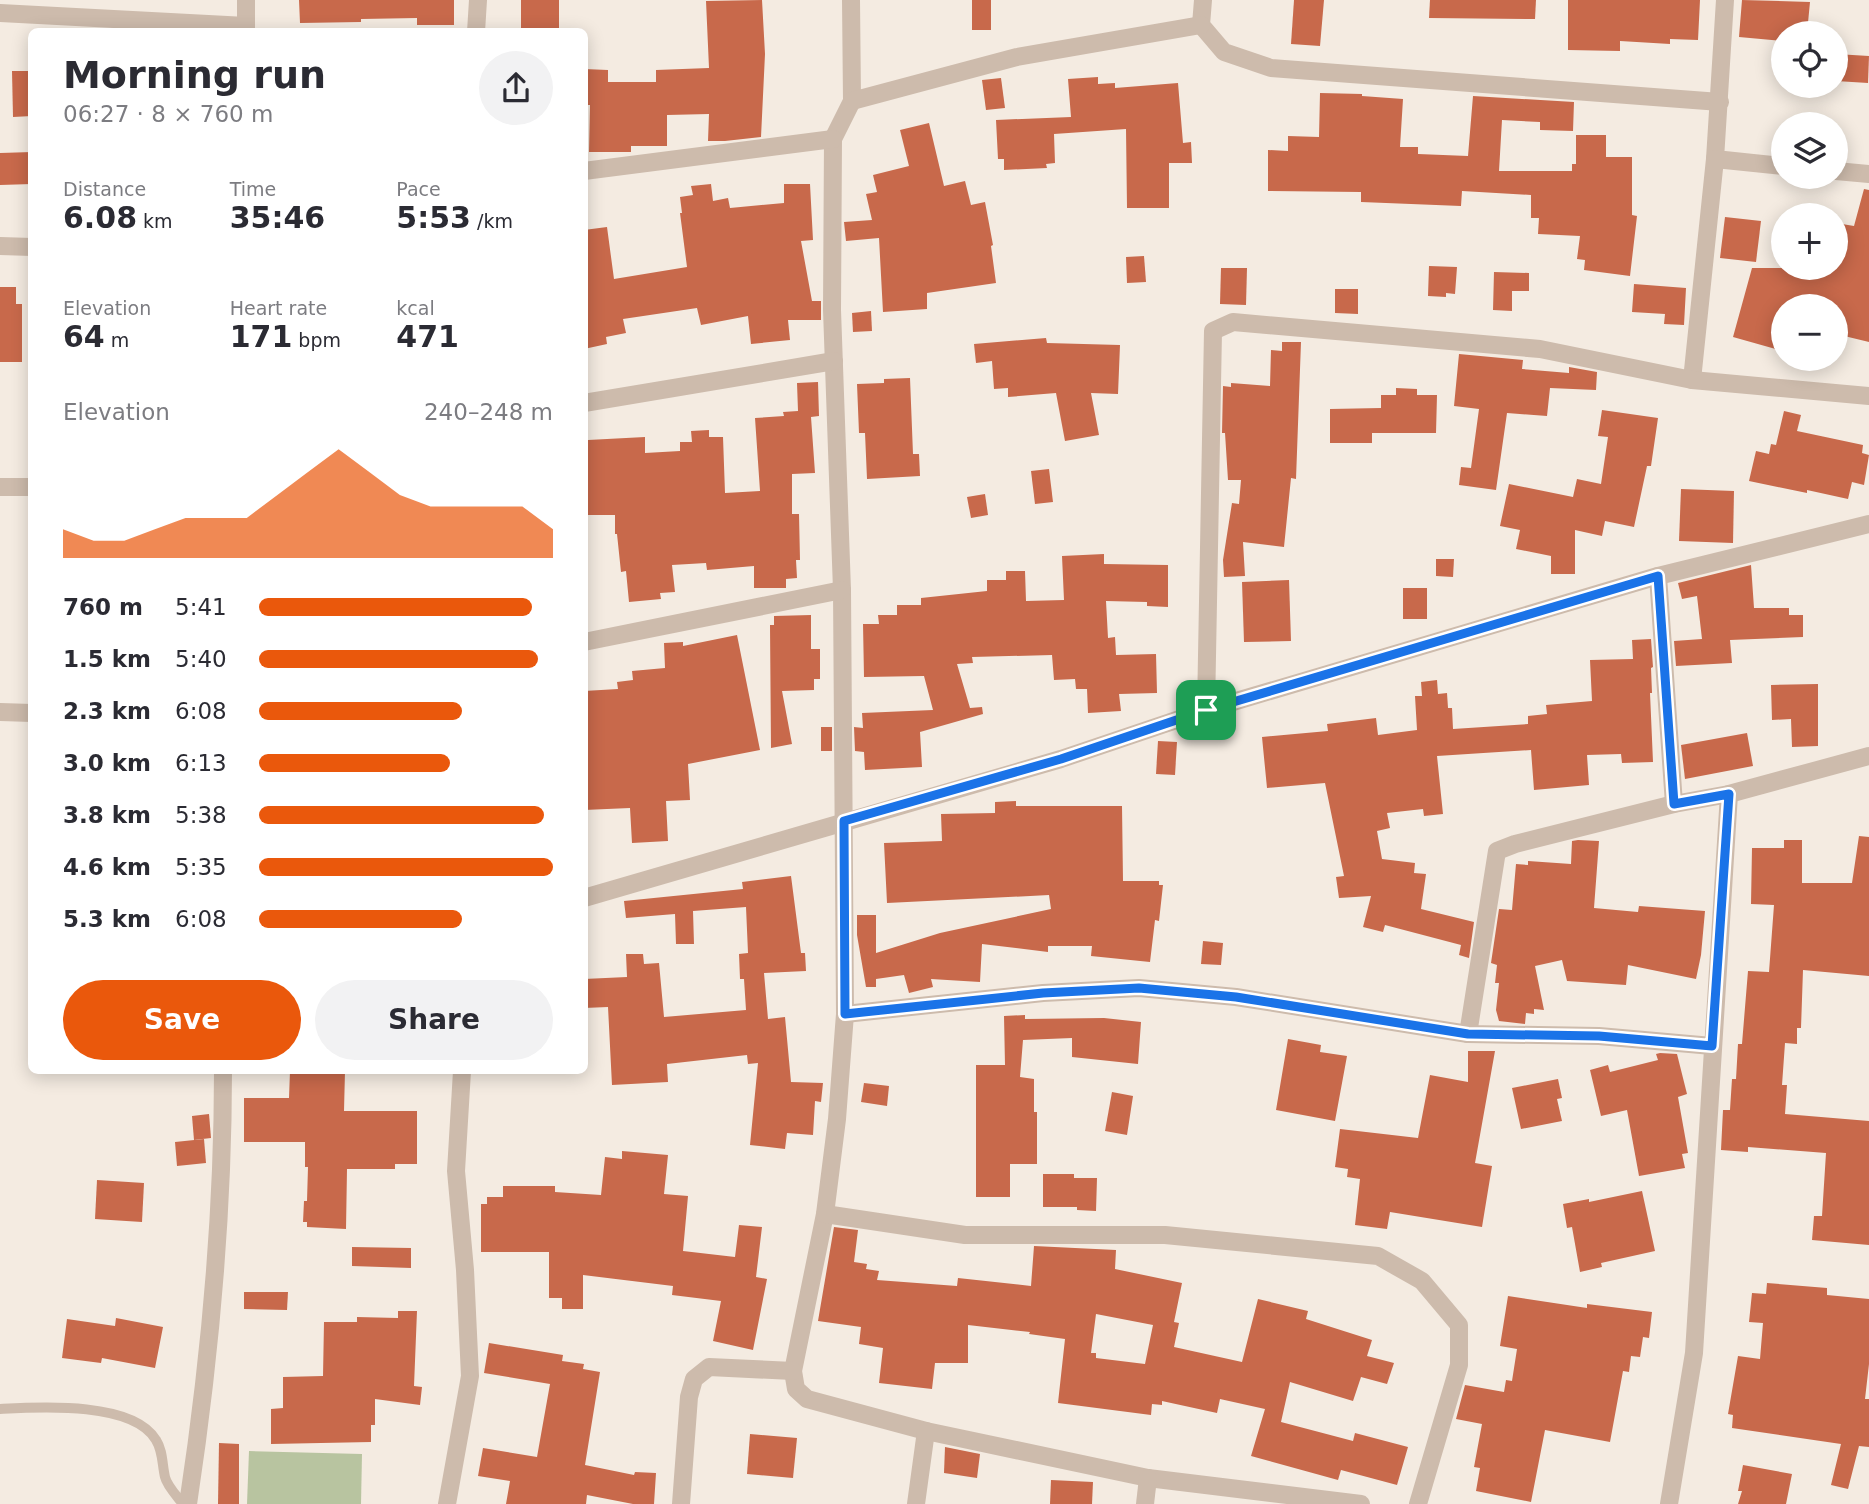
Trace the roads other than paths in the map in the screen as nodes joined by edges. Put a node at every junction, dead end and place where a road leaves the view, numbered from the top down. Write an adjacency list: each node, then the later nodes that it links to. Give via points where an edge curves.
1 (247, 0): 9 (street)
2 (478, 0): 10 (street)
3 (850, 0): 11 (street)
4 (1203, 0): 7 (street)
5 (1725, 0): 12 (street)
6 (0, 13): 8 (street)
7 (1201, 25): 11 (street, via 1017,57); 12 (street, via 1224,52 1271,68)
8 (231, 28)
9 (246, 28)
10 (477, 28)
11 (852, 101): 13 (street)
12 (1720, 102): 14 (street)
13 (833, 139): 16 (street); 21 (street)
14 (1715, 159): 15 (street); 22 (street)
15 (1771, 165)
16 (588, 170)
17 (1848, 172): 18 (street)
18 (1869, 174)
19 (0, 246): 20 (street)
20 (28, 247)
21 (834, 361): 24 (street); 29 (street)
22 (1692, 380): 23 (street); 31 (street, via 1541,349 1233,322 1213,331)
23 (1869, 396)
24 (588, 402)
25 (0, 486): 26 (street)
26 (28, 487)
27 (1869, 524): 28 (street)
28 (1658, 576): 31 (street); 37 (street)
29 (842, 590): 30 (street); 38 (street)
30 (588, 641)
31 (1206, 710): 38 (street, via 1061,759)
32 (0, 712): 33 (street); 34 (street)
33 (28, 713)
34 (0, 724)
35 (1869, 756): 36 (street)
36 (1729, 794): 37 (street); 42 (street)
37 (1674, 804): 41 (street, via 1497,851)
38 (844, 821): 39 (street); 40 (street)
39 (588, 897)
40 (845, 1014): 41 (street, via 1139,988 1236,997); 45 (street)
41 (1468, 1034): 42 (street, via 1599,1036)
42 (1712, 1046): 57 (street, via 1694,1353)
43 (223, 1074): 50 (street, via 214,1302)
44 (462, 1074): 51 (street, via 456,1171 470,1376)
45 (825, 1214): 46 (street); 56 (street, via 965,1235 1165,1235 1378,1256 1422,1281 1459,1325 1459,1365)
46 (793, 1371): 48 (street, via 796,1390 807,1399); 52 (street, via 709,1367 694,1379)
47 (0, 1409): 50 (lane, via 47,1406 106,1411 142,1426 155,1438 162,1454 165,1480)
48 (926, 1431): 49 (street); 53 (street)
49 (1148, 1478): 54 (street); 55 (street)
50 (185, 1504)
51 (447, 1504)
52 (681, 1504)
53 (916, 1504)
54 (1145, 1504)
55 (1361, 1504)
56 (1418, 1504)
57 (1669, 1504)

